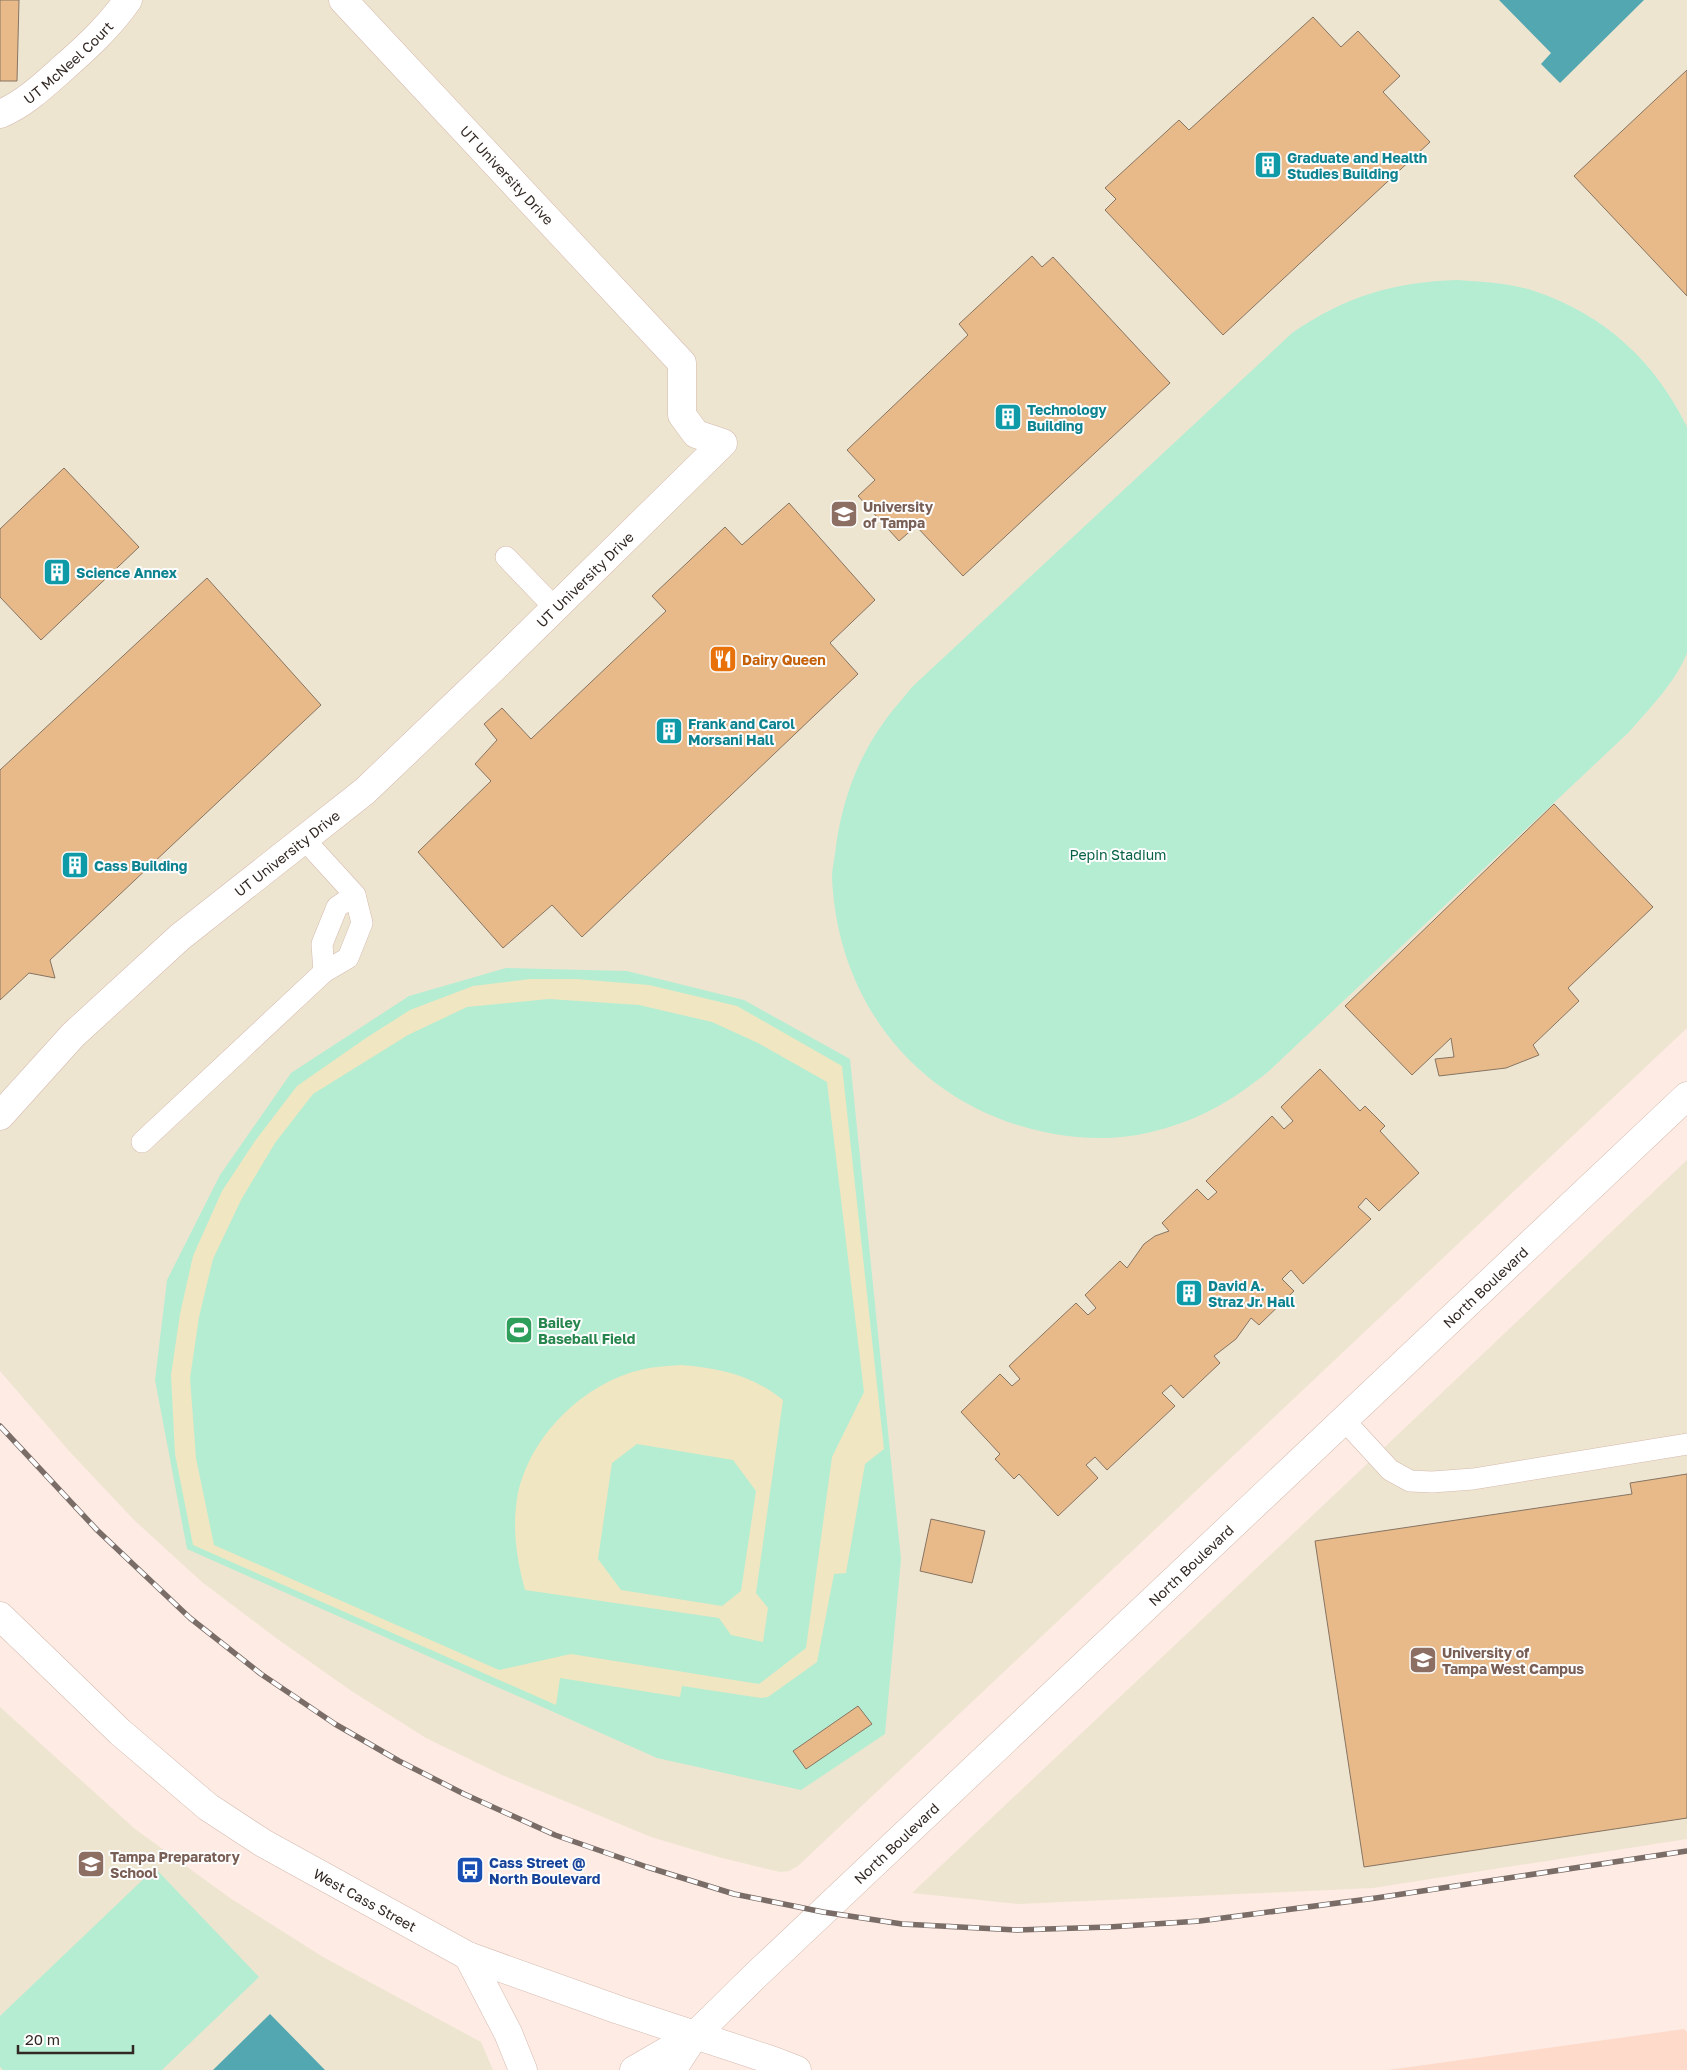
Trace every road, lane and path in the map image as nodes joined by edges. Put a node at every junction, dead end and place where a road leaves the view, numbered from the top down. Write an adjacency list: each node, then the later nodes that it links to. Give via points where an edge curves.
1 (128, 0): 3 (street, UT McNeel Court, via 98,36 47,82 29,98)
2 (343, 0): 5 (street, UT University Drive, via 682,363 682,415 696,434 723,443)
3 (0, 114)
4 (506, 557): 5 (lane)
5 (554, 608): 6 (street, UT University Drive, via 365,791)
6 (304, 839): 7 (lane); 10 (street, UT University Drive, via 180,937 73,1035)
7 (354, 896): 8 (lane, via 337,907 322,944); 8 (lane, via 362,923 348,958)
8 (324, 972): 11 (lane)
9 (1687, 1096): 12 (street, North Boulevard)
10 (0, 1116)
11 (142, 1142)
12 (1344, 1420): 13 (lane, via 1390,1470 1410,1481 1473,1479); 16 (street, North Boulevard)
13 (1687, 1444)
14 (0, 1616): 15 (street, West Cass Street, via 120,1732 208,1807 263,1843)
15 (468, 1956): 16 (street, West Cass Street); 17 (street, via 508,2033)
16 (695, 2035): 18 (street, North Boulevard); 19 (street, North Boulevard); 20 (street, West Cass Street)
17 (523, 2070)
18 (634, 2070)
19 (672, 2070)
20 (797, 2070)

